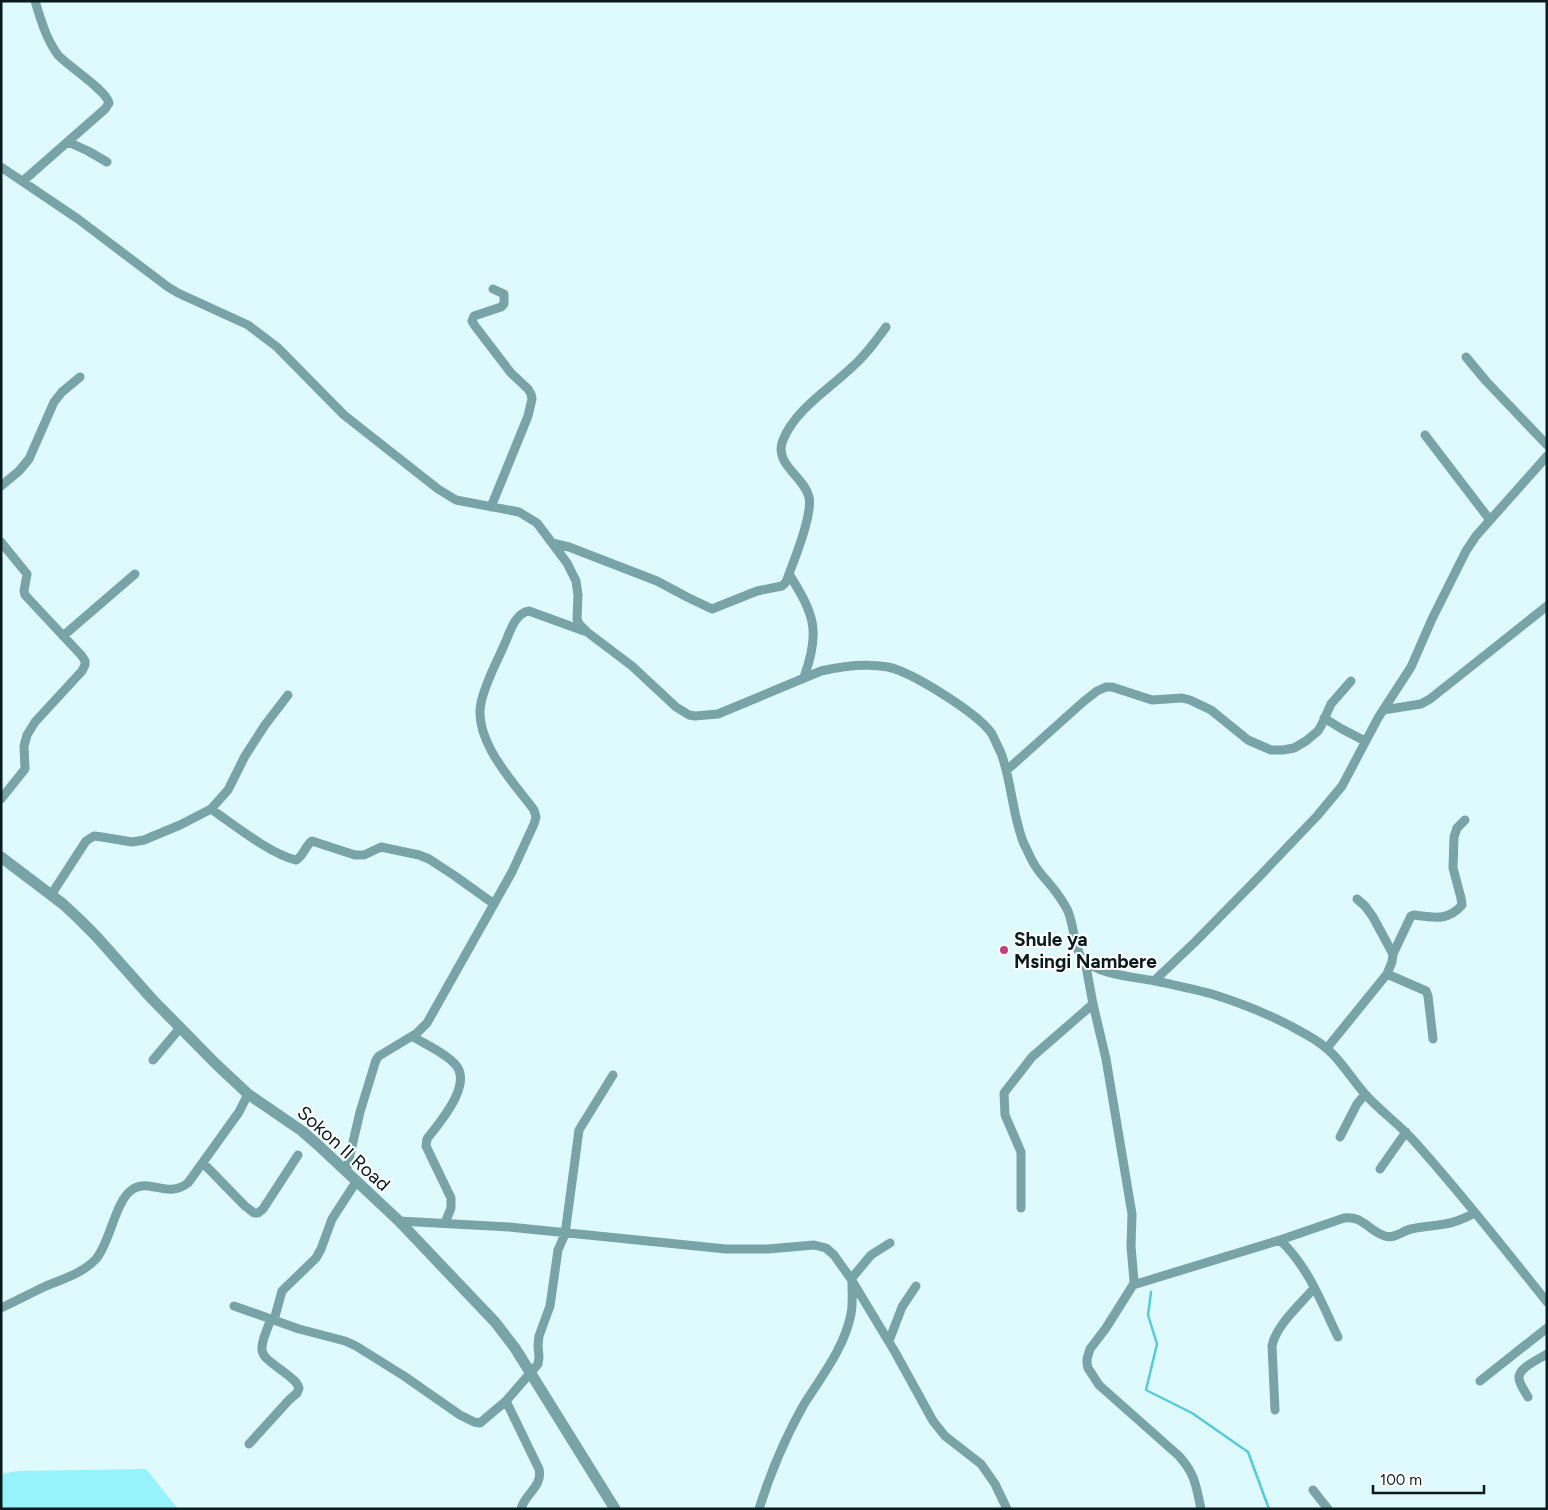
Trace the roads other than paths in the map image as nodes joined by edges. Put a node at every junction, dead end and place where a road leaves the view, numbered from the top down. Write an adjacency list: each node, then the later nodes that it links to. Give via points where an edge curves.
1 (35, 1): 2 (street, via 44,30 57,54 108,98 109,103 104,109)
2 (68, 142): 3 (street); 5 (street)
3 (107, 162)
4 (1, 167): 5 (street)
5 (23, 181): 14 (street, via 168,287 256,330 344,415 438,489 456,500)
6 (493, 289): 14 (street, via 504,294 504,304 474,316 472,321 532,399)
7 (886, 327): 19 (street, via 860,360 808,406 783,441 783,458 809,498 805,529)
8 (1466, 357): 11 (street)
9 (80, 377): 13 (street, via 54,402 29,459)
10 (1425, 435): 15 (street)
11 (1547, 445)
12 (1547, 456): 15 (street)
13 (1, 486)
14 (491, 507): 17 (street, via 519,512 533,519)
15 (1490, 520): 26 (street, via 1466,551 1411,667)
16 (1, 542): 22 (street, via 27,574 25,595)
17 (552, 543): 19 (street, via 657,581 712,608 757,590 782,586); 21 (street, via 576,581 577,619)
18 (135, 574): 22 (street)
19 (789, 574): 23 (street, via 803,596 813,628 812,654)
20 (1547, 606): 26 (street, via 1430,699 1421,704)
21 (587, 632): 23 (street, via 632,666 676,707 690,715 718,714); 36 (street, via 524,611 513,625 484,692 480,709 483,735 536,817 529,839)
22 (63, 636): 30 (street, via 84,658 84,668 30,729 24,740 25,769)
23 (804, 677): 29 (street, via 853,666 898,670 930,686 984,724 1001,752)
24 (1351, 681): 27 (street, via 1334,699)
25 (288, 695): 31 (street, via 245,756 228,790)
26 (1383, 710): 28 (street)
27 (1324, 718): 28 (street); 29 (street, via 1318,731 1306,741 1294,748 1271,750 1248,740 1211,710 1190,700 1152,700 1106,687 1083,702)
28 (1365, 742): 40 (street, via 1342,786 1326,806 1249,888)
29 (1007, 770): 38 (street, via 1023,841 1036,868 1068,910 1078,952)
30 (1, 799)
31 (211, 808): 34 (street, via 144,840 89,838); 36 (street, via 245,834 296,860 312,841 355,855 364,855 381,846 419,855)
32 (1465, 820): 37 (street, via 1454,837 1453,868 1462,905 1445,917 1411,916)
33 (1, 857): 34 (street, Sokon II Road)
34 (51, 896): 42 (street, Sokon II Road, via 96,936)
35 (1356, 899): 37 (street, via 1373,916)
36 (494, 904): 43 (street, via 427,1023)
37 (1393, 954): 39 (street)
38 (1085, 960): 40 (street, via 1099,969); 41 (street)
39 (1386, 974): 44 (street, via 1426,991); 45 (street)
40 (1154, 980): 45 (street, via 1243,1005)
41 (1092, 1004): 57 (street, via 1032,1057 1004,1093 1005,1115 1021,1152); 65 (street, via 1106,1059 1132,1214)
42 (180, 1028): 46 (street); 48 (street, Sokon II Road)
43 (412, 1036): 55 (street, via 376,1060); 60 (street, via 456,1065 460,1074 457,1097 427,1139 426,1146 451,1198)
44 (1433, 1039)
45 (1327, 1048): 49 (street)
46 (152, 1060)
47 (614, 1075): 61 (street, via 579,1130)
48 (248, 1094): 53 (street); 55 (street, Sokon II Road, via 302,1131)
49 (1365, 1094): 50 (street); 51 (street, via 1356,1104)
50 (1406, 1132): 54 (street); 58 (street)
51 (1340, 1137)
52 (298, 1155): 53 (street, via 258,1213 245,1206)
53 (203, 1163): 70 (street, via 181,1188 134,1188 121,1202 94,1260 74,1274)
54 (1380, 1169)
55 (346, 1172): 56 (street, Sokon II Road)
56 (356, 1182): 59 (street, Sokon II Road); 71 (street, via 332,1219 316,1258 282,1291)
57 (1021, 1208)
58 (1475, 1213): 62 (street, via 1450,1223 1410,1229 1388,1237 1357,1219 1344,1218); 68 (street)
59 (399, 1221): 60 (street); 76 (street, Sokon II Road, via 495,1322)
60 (445, 1223): 61 (street)
61 (565, 1234): 64 (street, via 726,1249 821,1246 834,1255); 76 (street, via 558,1250 550,1306 539,1336 539,1360)
62 (1280, 1240): 65 (street); 67 (street, via 1299,1260)
63 (890, 1243): 64 (street, via 871,1255)
64 (852, 1281): 74 (street); 85 (street, via 851,1317 839,1347 803,1406 774,1467)
65 (1133, 1285): 87 (street, via 1090,1350 1088,1368 1099,1385 1187,1465 1195,1481)
66 (916, 1286): 74 (street, via 902,1307)
67 (1314, 1288): 73 (street); 80 (street, via 1273,1339)
68 (1547, 1302)
69 (234, 1306): 71 (street)
70 (1, 1308)
71 (272, 1320): 79 (street, via 356,1346 474,1422 480,1423); 81 (street, via 262,1342 262,1352 298,1383 299,1388)
72 (1547, 1328): 77 (street)
73 (1338, 1337)
74 (889, 1341): 86 (street, via 933,1421 945,1436 981,1464)
75 (1547, 1354): 78 (street, via 1519,1374)
76 (531, 1373): 79 (street); 84 (street, Sokon II Road)
77 (1480, 1381)
78 (1528, 1397)
79 (506, 1401): 83 (street, via 540,1475 538,1484)
80 (1275, 1410)
81 (248, 1444)
82 (1313, 1490): 88 (street)
83 (521, 1509)
84 (615, 1509)
85 (759, 1509)
86 (1007, 1509)
87 (1201, 1509)
88 (1328, 1509)

